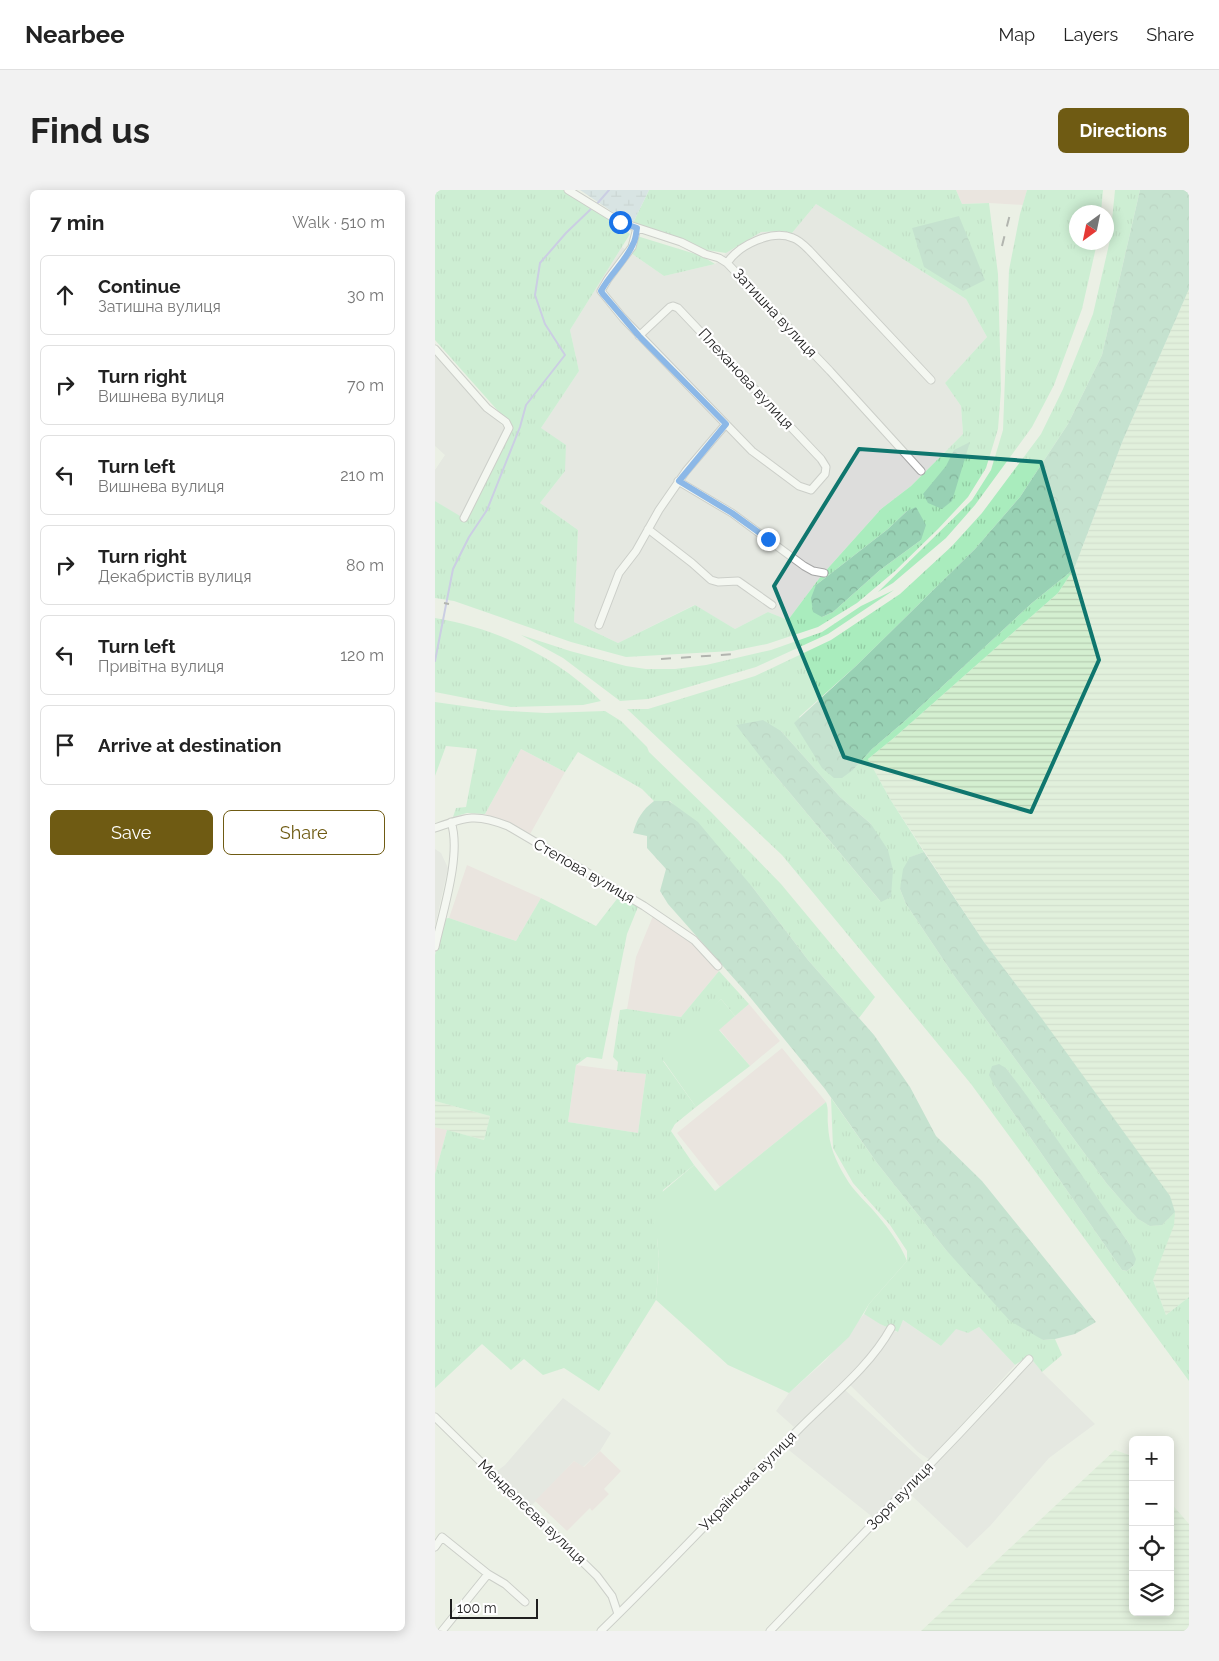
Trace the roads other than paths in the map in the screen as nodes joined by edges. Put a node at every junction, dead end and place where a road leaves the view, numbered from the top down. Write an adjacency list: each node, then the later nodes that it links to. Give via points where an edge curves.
1 (568, 190): 2 (street, Затишна вулиця, via 609,217)
2 (637, 228): 3 (street, Затишна вулиця, via 690,245); 4 (street, via 633,245 601,291)
3 (727, 263): 6 (street, via 740,250 764,238 779,235 795,238); 8 (street, Затишна вулиця)
4 (639, 336): 7 (street); 7 (street, Плеханова вулиця, via 675,306 825,464 825,474 811,490 799,486 758,456)
5 (435, 349): 10 (street, via 509,428)
6 (931, 380)
7 (726, 424): 9 (street)
8 (921, 471)
9 (679, 481): 11 (street); 12 (street, via 732,513 804,566)
10 (464, 518)
11 (648, 529): 13 (street, via 711,580 738,581); 14 (street, via 615,579)
12 (824, 573)
13 (772, 606)
14 (599, 625)
15 (451, 822): 16 (street, Степова вулиця); 17 (street, via 455,833 453,869); 18 (street, Степова вулиця, via 466,817 491,819 508,826 644,906 694,940)
16 (435, 828)
17 (435, 947)
18 (718, 966)
19 (891, 1328): 25 (street, Українська вулиця, via 881,1346)
20 (1029, 1359): 28 (street, Зоря вулиця)
21 (435, 1417): 25 (street, Менделєєва вулиця, via 597,1576 612,1596)
22 (435, 1547): 23 (street, via 442,1537)
23 (488, 1574): 24 (street); 26 (street)
24 (525, 1602)
25 (618, 1614): 27 (street, Українська вулиця)
26 (442, 1631)
27 (601, 1631)
28 (770, 1631)

